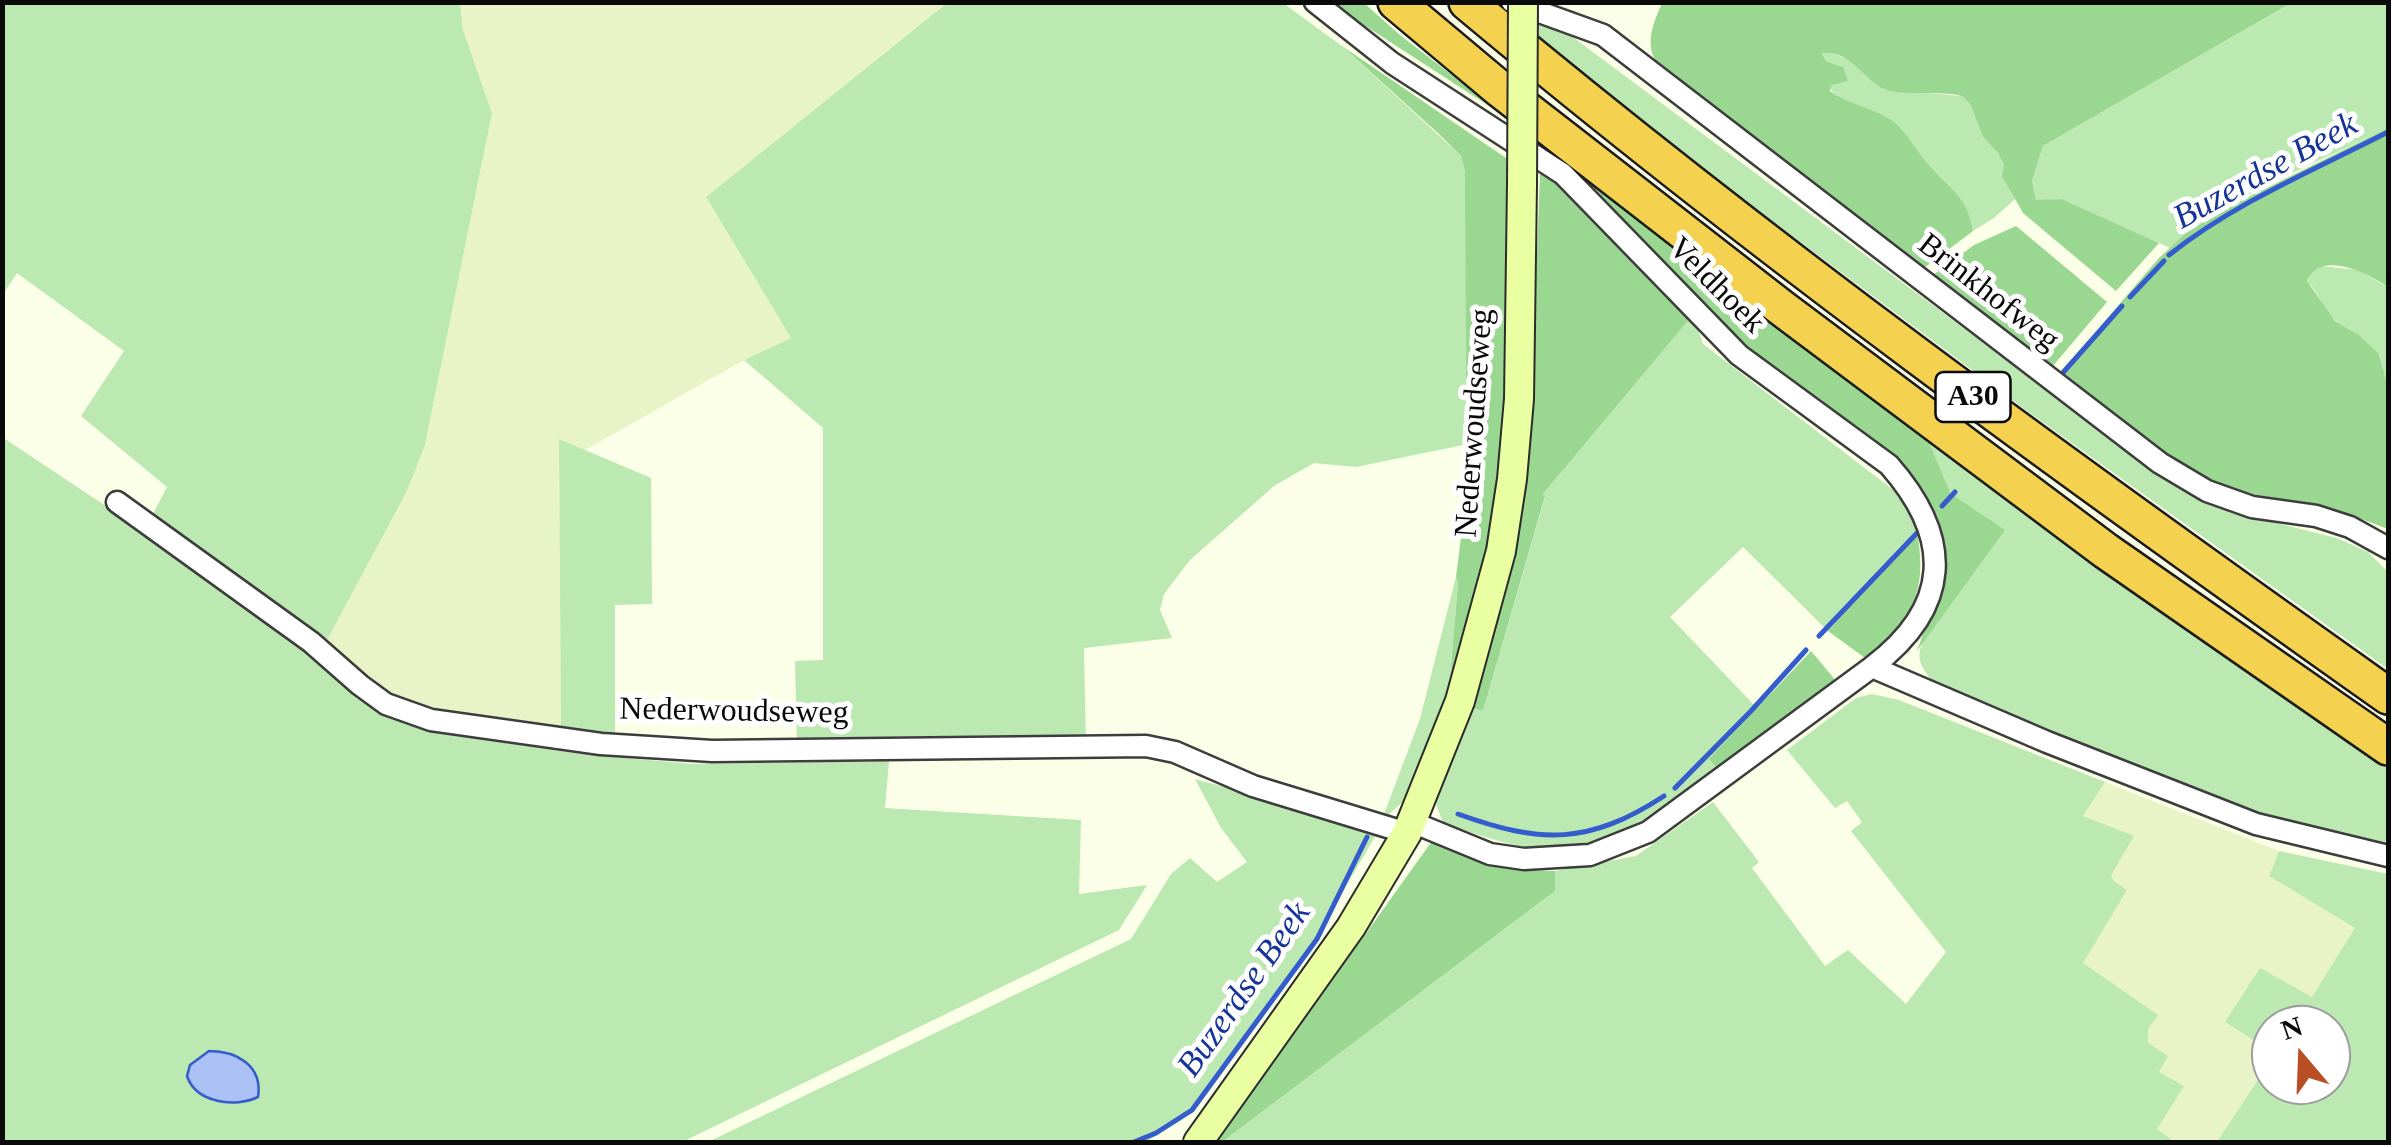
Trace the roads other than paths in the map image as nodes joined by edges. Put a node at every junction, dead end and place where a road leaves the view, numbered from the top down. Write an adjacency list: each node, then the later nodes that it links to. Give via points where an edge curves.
1 (1315, 2): 10 (street, Veldhoek, via 1392,64 1563,174 1739,355 1889,465 1906,485 1932,540 1934,575 1910,634)
2 (1396, 2): 12 (highway, A30, via 1952,436)
3 (1467, 2): 11 (highway, A30, via 1813,279)
4 (1512, 2): 7 (street, Brinkhofweg)
5 (1523, 2): 13 (street, Nederwoudseweg, bridge, via 1518,399 1501,550 1460,701)
6 (1580, 2): 7 (street)
7 (1581, 26): 9 (street, Brinkhofweg, via 1603,35 2160,463 2207,491 2350,527)
8 (118, 502): 13 (street, Nederwoudseweg, via 386,704 431,720 601,744 712,751 1146,746 1253,786)
9 (2388, 548)
10 (1872, 667): 13 (street, Veldhoek, via 1648,832 1590,855 1524,860); 14 (street, via 2256,824)
11 (2388, 696)
12 (2388, 747)
13 (1410, 827): 15 (street, Nederwoudseweg, via 1351,928)
14 (2388, 856)
15 (1198, 1142)

